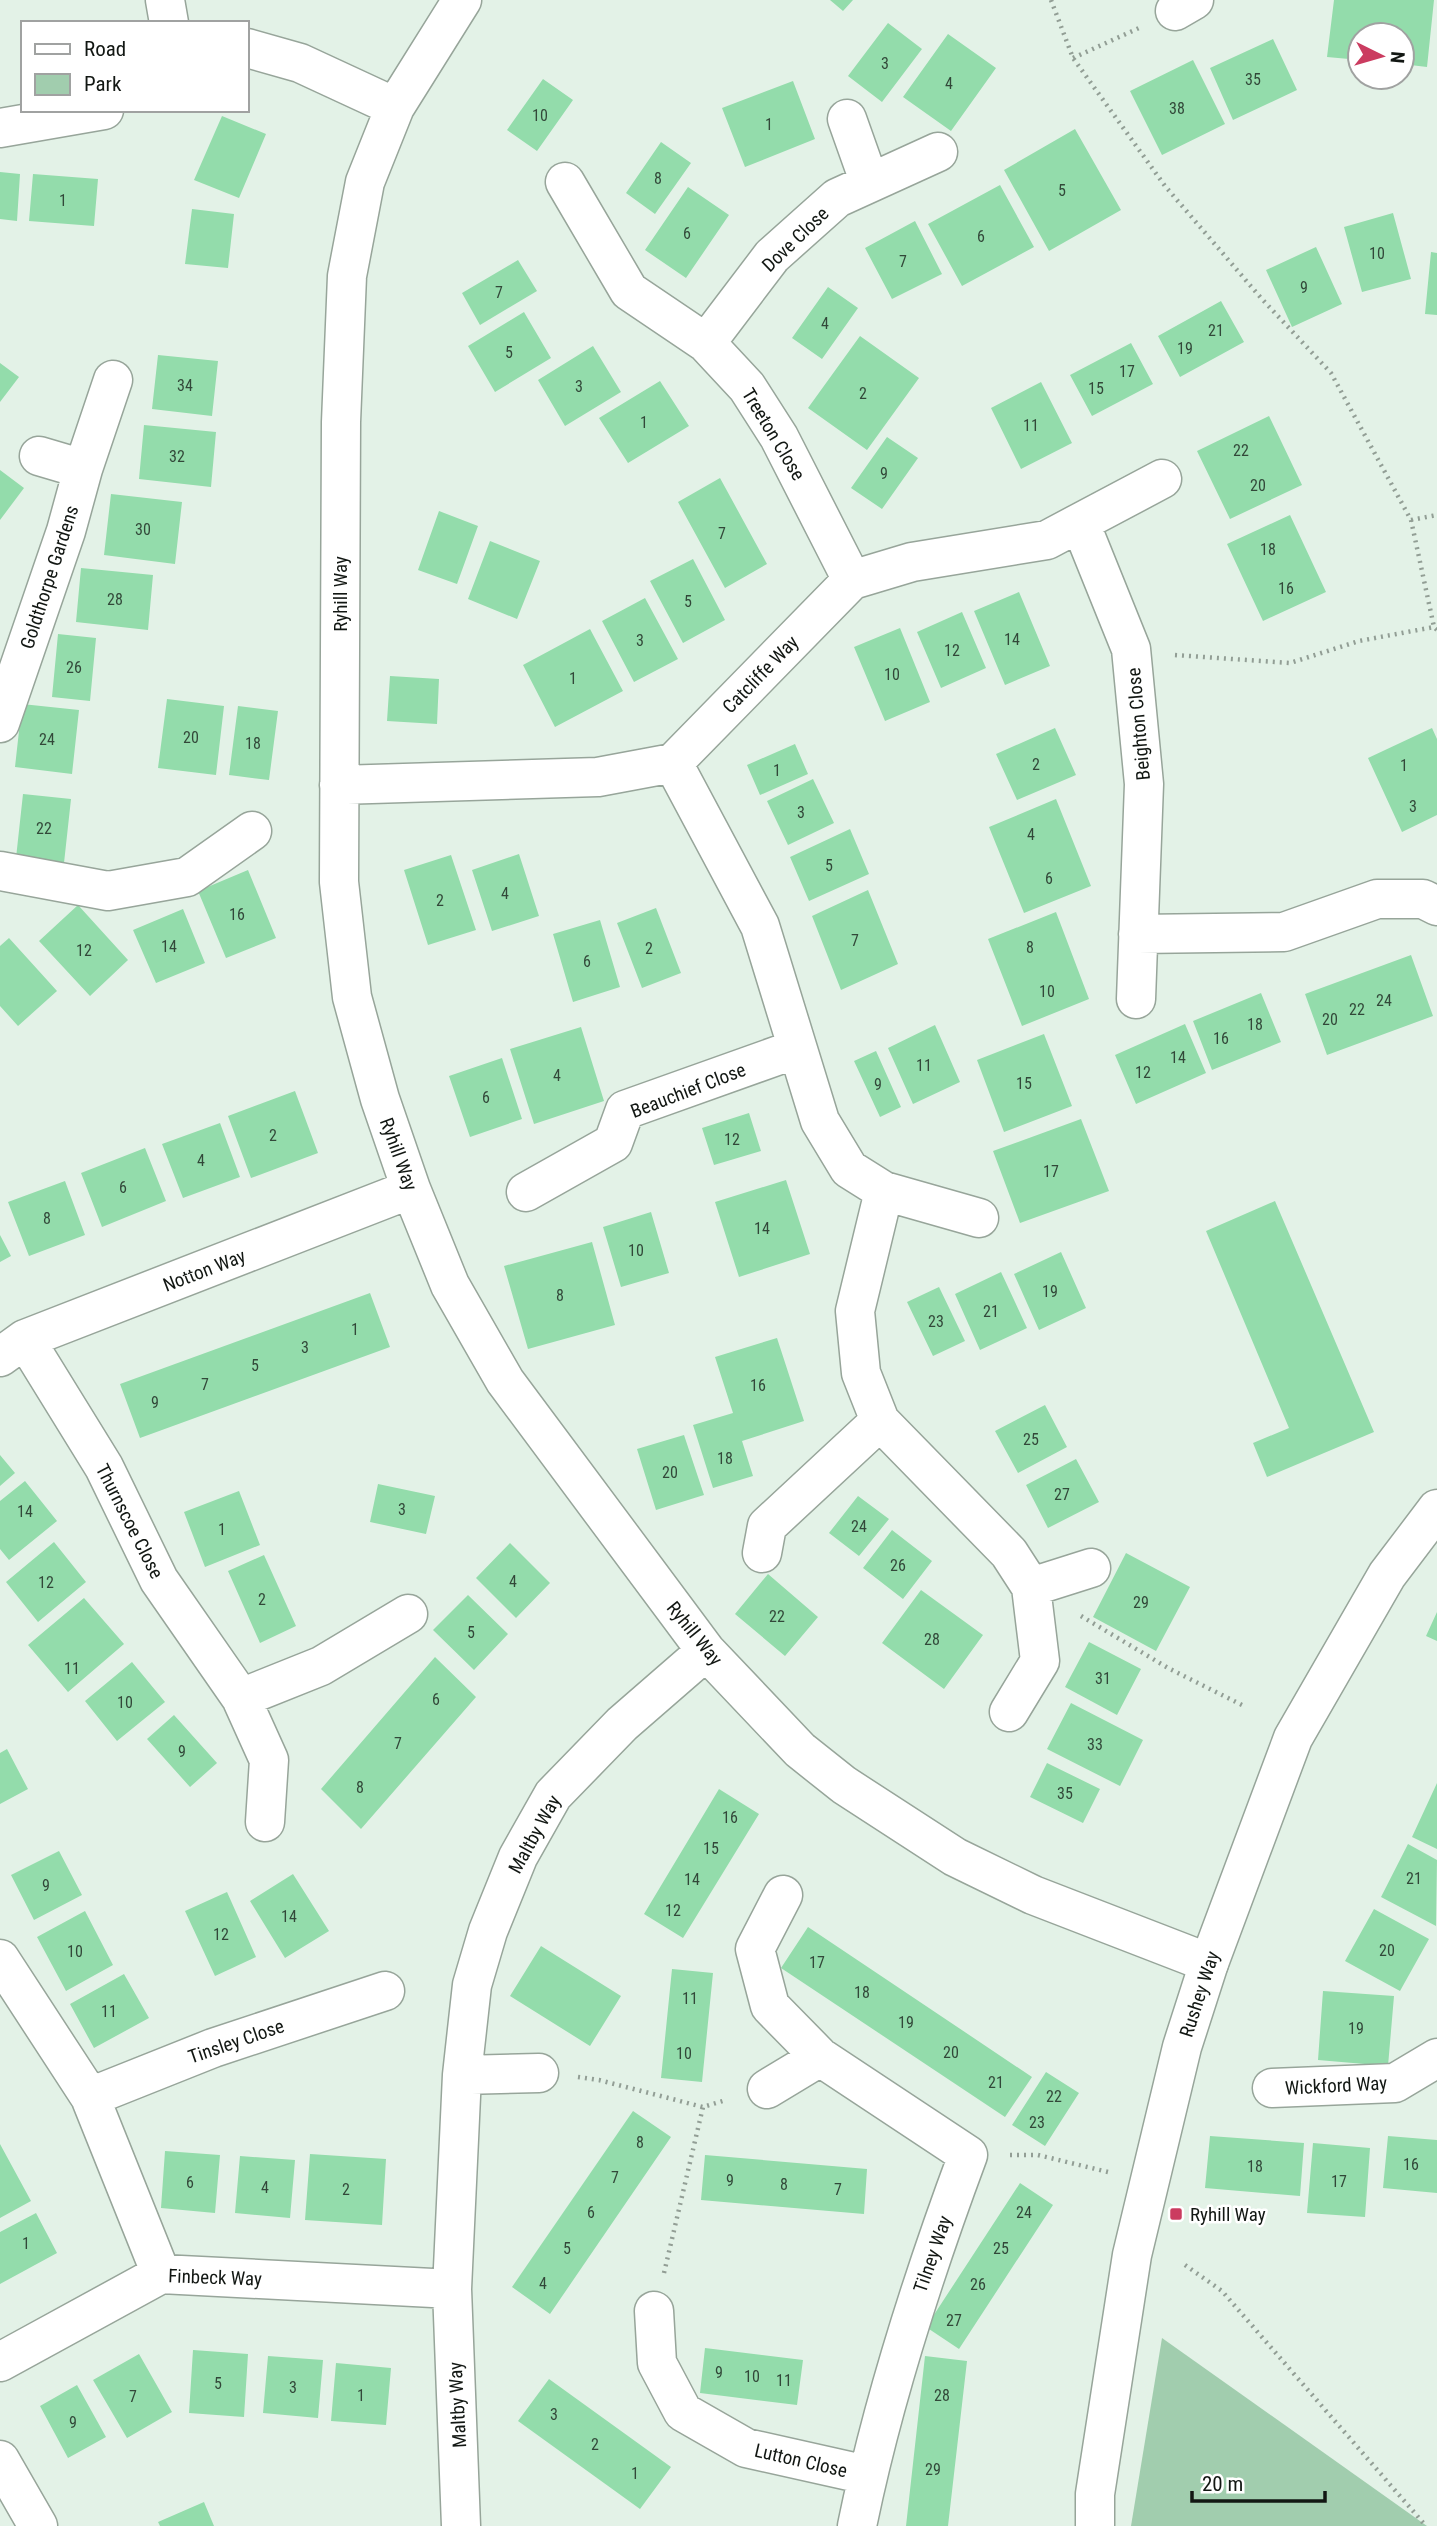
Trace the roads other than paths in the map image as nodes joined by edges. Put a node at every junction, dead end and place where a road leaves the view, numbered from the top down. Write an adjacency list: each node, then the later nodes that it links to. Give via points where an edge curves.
1 (165, 0): 3 (street)
2 (462, 0): 5 (street, Ryhill Way)
3 (169, 21)
4 (248, 48): 5 (street, via 300,63)
5 (396, 107): 21 (street, Ryhill Way, via 365,182 347,276 341,422)
6 (92, 112): 8 (street)
7 (847, 119): 10 (street)
8 (0, 128)
9 (938, 152): 10 (street, Dove Close)
10 (869, 181): 12 (street, Dove Close, via 837,198 772,256)
11 (565, 182): 12 (street, Treeton Close, via 629,290)
12 (706, 342): 18 (street, Treeton Close, via 747,387 779,438)
13 (113, 380): 15 (street, Goldthorpe Gardens)
14 (39, 456): 15 (street)
15 (83, 469): 19 (street, Goldthorpe Gardens)
16 (1162, 479): 17 (street, Catcliffe Way)
17 (1081, 525): 18 (street, Catcliffe Way, via 1047,540 912,562); 25 (street, Beighton Close, via 1131,649 1144,784)
18 (852, 580): 20 (street, Catcliffe Way)
19 (0, 723)
20 (673, 763): 21 (street, via 598,777); 27 (street, via 760,926)
21 (339, 785): 28 (street, Ryhill Way, via 340,882 352,997)
22 (252, 831): 23 (street, via 187,877 108,891)
23 (0, 871)
24 (1437, 905): 25 (street, via 1423,899 1377,899 1284,932)
25 (1138, 933): 26 (street, Beighton Close)
26 (1136, 999)
27 (796, 1049): 29 (street, via 820,1121 842,1157 849,1168); 30 (street, Beauchief Close, via 625,1110 612,1143)
28 (411, 1189): 32 (street, Notton Way); 39 (street, Ryhill Way, via 450,1285 505,1381)
29 (884, 1191): 31 (street); 33 (street, via 855,1311 861,1373)
30 (526, 1192)
31 (979, 1218)
32 (13, 1348): 40 (street, Thurnscoe Close, via 104,1467 159,1580)
33 (880, 1421): 35 (street, via 767,1526); 37 (street, via 1009,1553)
34 (1437, 1509): 45 (street, Rushey Way, via 1387,1575 1293,1738)
35 (762, 1553)
36 (1091, 1569): 37 (street)
37 (1031, 1587): 41 (street, via 1040,1661)
38 (408, 1614): 40 (street, via 321,1666)
39 (706, 1651): 45 (street, Ryhill Way, via 800,1750 844,1785 955,1857 1033,1895); 51 (street, Maltby Way, via 622,1724 552,1796 518,1857 488,1931 472,1985)
40 (241, 1699): 42 (street, Thurnscoe Close, via 269,1759)
41 (1009, 1712)
42 (265, 1822)
43 (783, 1895): 48 (street, via 755,1949 770,2006)
44 (0, 1959): 47 (street)
45 (1209, 1963): 64 (street, Rushey Way, via 1182,2047 1132,2255 1095,2494)
46 (385, 1991): 54 (street, Tinsley Close, via 213,2048)
47 (14, 2006): 54 (street)
48 (820, 2057): 53 (street); 60 (street, Tilney Way, via 968,2155 907,2328)
49 (1437, 2059): 52 (street, Wickford Way, via 1395,2083)
50 (539, 2073): 51 (street)
51 (462, 2075): 56 (street, Maltby Way)
52 (1272, 2088)
53 (767, 2089)
54 (90, 2097): 55 (street)
55 (161, 2274): 56 (street, Finbeck Way); 58 (street, Finbeck Way)
56 (452, 2289): 62 (street, Maltby Way)
57 (654, 2311): 60 (street, Lutton Close, via 657,2363 683,2412 746,2448)
58 (0, 2362)
59 (0, 2460): 61 (street)
60 (867, 2475): 63 (street, Tilney Way)
61 (38, 2526)
62 (461, 2526)
63 (857, 2526)
64 (1095, 2526)

